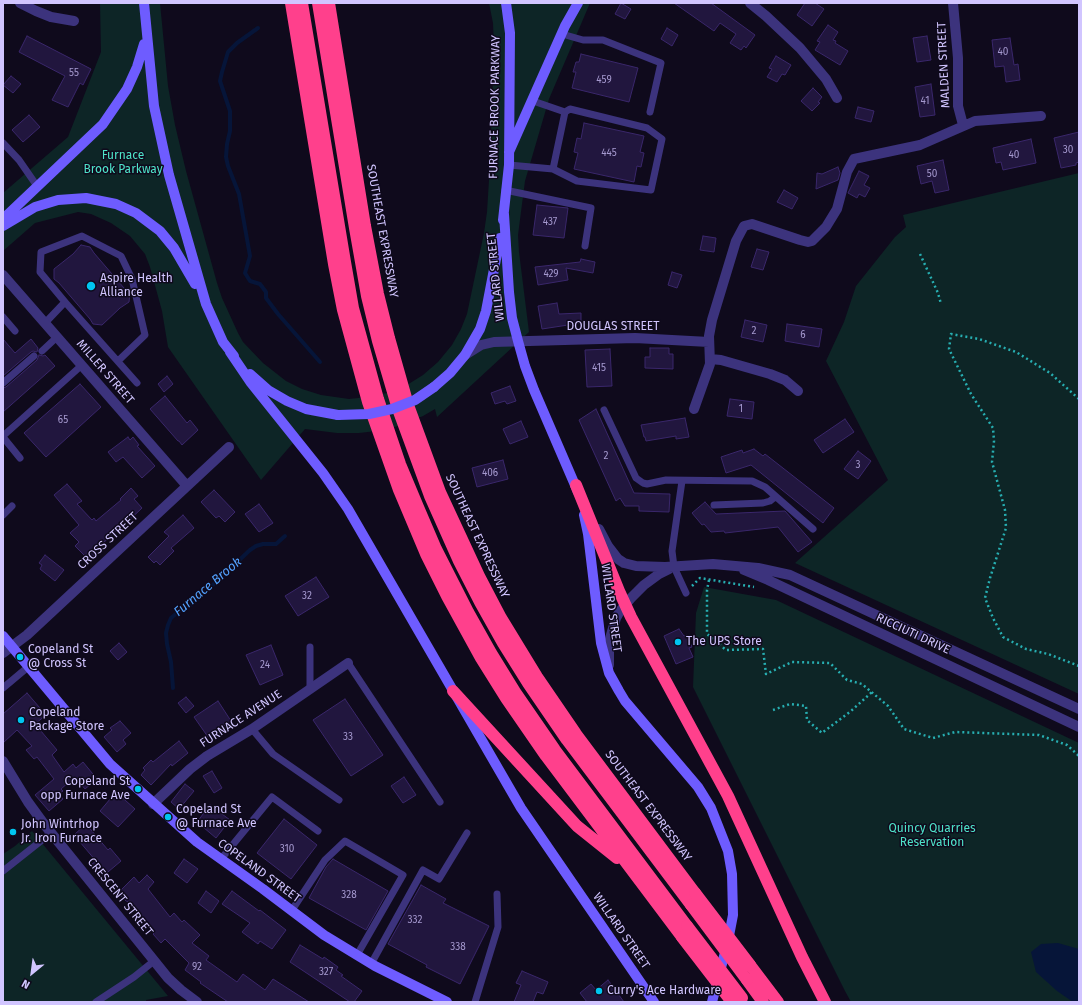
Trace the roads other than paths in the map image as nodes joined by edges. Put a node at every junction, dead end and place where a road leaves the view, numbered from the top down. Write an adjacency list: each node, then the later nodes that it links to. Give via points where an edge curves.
1 (20, 3): 11 (street, via 51,17)
2 (144, 3): 12 (main road, FURNACE BROOK PARKWAY)
3 (291, 3): 86 (highway, via 343,310 366,397 397,484 429,559 486,665 533,737)
4 (302, 3): 90 (highway, via 354,308 378,399 400,464 436,549 491,653 555,750)
5 (318, 3): 101 (highway, bridge, via 367,296 396,401 430,496 469,581 520,670 567,740)
6 (329, 3): 102 (highway, SOUTHEAST EXPRESSWAY, bridge, via 378,294 408,405 440,492 486,590 537,677 585,747)
7 (506, 3): 21 (main road, FURNACE BROOK PARKWAY, via 510,33)
8 (578, 3): 13 (main road)
9 (750, 3): 14 (street, via 800,48 826,79)
10 (953, 3): 19 (street, MALDEN STREET, via 958,58 958,106)
11 (74, 21)
12 (146, 32): 24 (main road, FURNACE BROOK PARKWAY, via 137,67 112,112 96,132); 32 (main road, FURNACE BROOK PARKWAY, via 158,128)
13 (562, 34): 15 (main road); 17 (lane, via 583,40 603,40 661,63)
14 (837, 98)
15 (533, 101): 16 (lane); 21 (main road)
16 (565, 112): 23 (lane); 23 (lane, via 570,109 647,128 662,139 659,154 651,190 576,181)
17 (650, 112)
18 (1041, 116): 19 (street, via 975,121)
19 (963, 125): 38 (street, via 920,145 854,159 847,172 837,209 826,227 808,242 752,224 744,226 736,241 714,313)
20 (3, 143): 24 (lane, via 19,160)
21 (508, 154): 22 (main road, FURNACE BROOK PARKWAY)
22 (509, 165): 23 (lane); 25 (main road, FURNACE BROOK PARKWAY)
23 (553, 169)
24 (37, 186): 27 (main road, FURNACE BROOK PARKWAY)
25 (505, 190): 26 (main road, FURNACE BROOK PARKWAY); 29 (lane, via 591,208)
26 (504, 214): 37 (main road, WILLARD STREET, via 509,292); 41 (main road, FURNACE BROOK PARKWAY, via 486,311 478,333)
27 (3, 219)
28 (3, 226): 32 (main road, FURNACE BROOK PARKWAY, via 35,207 58,200 86,198 126,208 152,224 168,239)
29 (585, 246)
30 (3, 277): 34 (street, MILLER STREET)
31 (65, 302): 34 (lane); 44 (lane); 44 (lane, via 40,272 41,252 82,236 121,256 132,279 145,335)
32 (206, 304): 40 (main road, FURNACE BROOK PARKWAY)
33 (3, 317): 35 (lane)
34 (44, 323): 36 (street, MILLER STREET)
35 (15, 331)
36 (57, 337): 39 (lane); 45 (street, MILLER STREET)
37 (518, 341): 38 (street, DOUGLAS STREET, via 635,338); 41 (street, DOUGLAS STREET, via 488,343); 55 (main road, WILLARD STREET, via 534,390)
38 (709, 342): 43 (street)
39 (42, 351)
40 (230, 352): 41 (main road, FURNACE BROOK PARKWAY, bridge, via 251,375 277,396 306,408 338,415 369,414 415,400 450,373); 74 (main road, WILLARD STREET, via 251,383 340,497)
41 (465, 355)
42 (34, 356): 46 (lane)
43 (710, 359): 48 (street, via 770,374 785,380); 49 (street, via 707,376)
44 (118, 361): 47 (lane)
45 (82, 365): 51 (lane); 56 (street, MILLER STREET)
46 (3, 383)
47 (137, 383)
48 (798, 391)
49 (694, 409)
50 (604, 410): 54 (lane, via 639,481 647,484)
51 (3, 436): 53 (lane)
52 (229, 447): 56 (street, CROSS STREET)
53 (20, 458)
54 (682, 481): 57 (lane, via 752,481); 62 (lane, via 673,541)
55 (576, 485): 62 (street, RICCIUTI DRIVE, via 608,546 618,559 636,566); 65 (highway); 71 (main road, WILLARD STREET, via 585,520 601,643)
56 (187, 486): 68 (street, CROSS STREET, via 32,630)
57 (776, 497): 58 (lane, via 767,502); 61 (lane)
58 (714, 505)
59 (12, 506): 60 (lane)
60 (3, 515)
61 (813, 529)
62 (674, 567): 63 (street, RICCIUTI DRIVE, via 702,564); 64 (lane); 65 (street, RICCIUTI DRIVE, via 651,579)
63 (734, 567): 75 (street, RICCIUTI DRIVE, via 769,570 800,579); 76 (street, RICCIUTI DRIVE, via 768,580)
64 (686, 593)
65 (625, 604): 71 (street, RICCIUTI DRIVE, via 616,618 611,635); 103 (highway, via 728,796)
66 (3, 636): 68 (main road, COPELAND STREET)
67 (310, 647): 73 (lane)
68 (7, 650): 70 (main road, COPELAND STREET)
69 (348, 662): 73 (street, FURNACE AVENUE); 80 (lane)
70 (28, 667): 72 (lane); 81 (main road, COPELAND STREET, via 110,764)
71 (609, 674): 100 (main road, WILLARD STREET, via 626,701 698,787 711,808 725,841 732,874 733,915)
72 (3, 688)
73 (310, 688): 77 (street, FURNACE AVENUE)
74 (453, 691): 86 (highway, via 577,826); 99 (main road, WILLARD STREET, via 529,822)
75 (1079, 709)
76 (1079, 727)
77 (252, 729): 79 (lane, via 273,754); 81 (street, FURNACE AVENUE, via 207,756)
78 (3, 761): 83 (street, CRESCENT STREET)
79 (339, 800)
80 (440, 802)
81 (153, 804): 85 (main road, COPELAND STREET)
82 (318, 831): 85 (lane, via 272,797)
83 (51, 833): 87 (lane); 92 (street, CRESCENT STREET)
84 (468, 833): 93 (lane, via 439,879 423,870)
85 (221, 859): 89 (main road, COPELAND STREET)
86 (630, 869): 90 (highway)
87 (3, 871)
88 (497, 894): 98 (lane, via 498,927)
89 (292, 910): 91 (main road, COPELAND STREET, via 324,935); 91 (lane, via 325,860 345,842 403,876)
90 (685, 931): 95 (highway, bridge)
91 (357, 955): 93 (main road, COPELAND STREET)
92 (154, 961): 94 (street, CRESCENT STREET, via 174,984); 96 (lane)
93 (371, 964): 97 (main road, COPELAND STREET)
94 (195, 1001)
95 (740, 1001)
96 (96, 1002)
97 (447, 1002)
98 (474, 1002)
99 (654, 1002)
100 (712, 1002)
101 (763, 1002)
102 (778, 1002)
103 (825, 1002)

